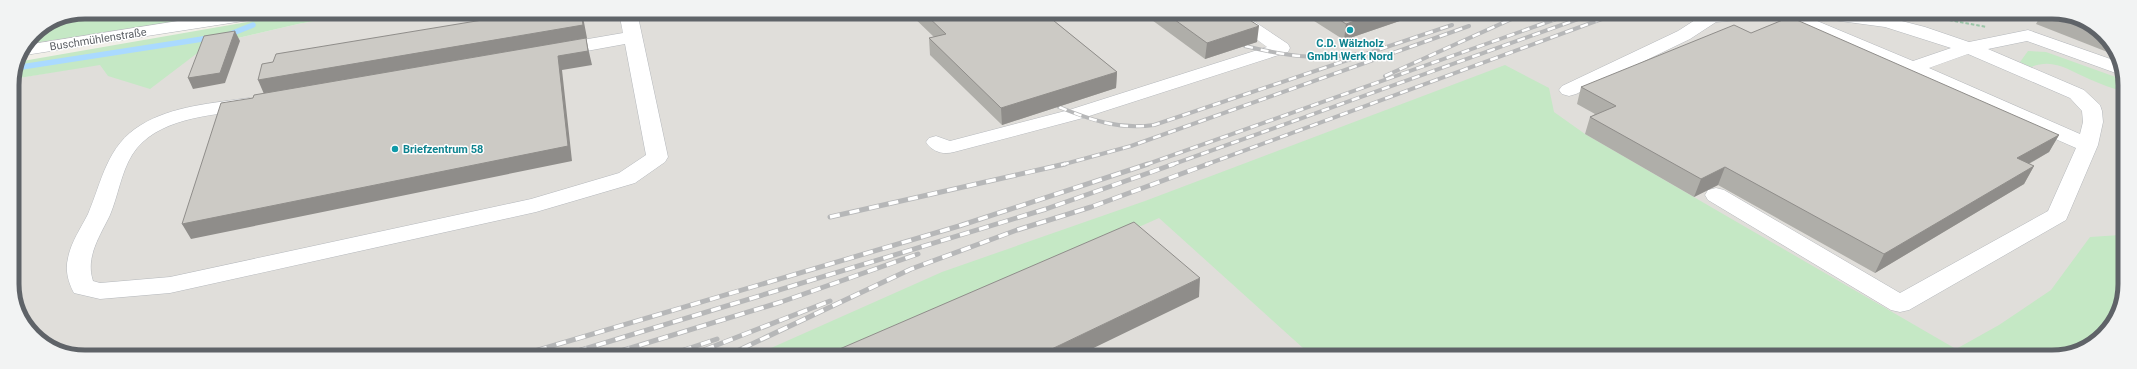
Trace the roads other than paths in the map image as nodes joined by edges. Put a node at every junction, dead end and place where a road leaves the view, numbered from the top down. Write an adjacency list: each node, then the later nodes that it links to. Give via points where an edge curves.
1 (225, 19): 9 (street, Buschmühlenstraße)
2 (629, 19): 7 (street)
3 (1238, 19): 15 (street, via 1281,48 1076,114 947,148)
4 (1709, 19): 13 (street, via 1684,35)
5 (1798, 19): 12 (street)
6 (1869, 19): 8 (street, via 1901,25)
7 (633, 37): 10 (street); 14 (street, via 656,157 627,178 536,205 170,285 100,291 83,287 78,276 79,254 99,215 124,152 133,140 159,123 180,116)
8 (1970, 47): 11 (street, via 2028,35); 12 (street); 16 (street, via 2077,94 2089,102 2094,112)
9 (29, 50)
10 (539, 53)
11 (2115, 67)
12 (1912, 68): 16 (street)
13 (1569, 90)
14 (266, 101)
15 (936, 142)
16 (2088, 145): 17 (street, via 2058,215 1900,304)
17 (1716, 196)

